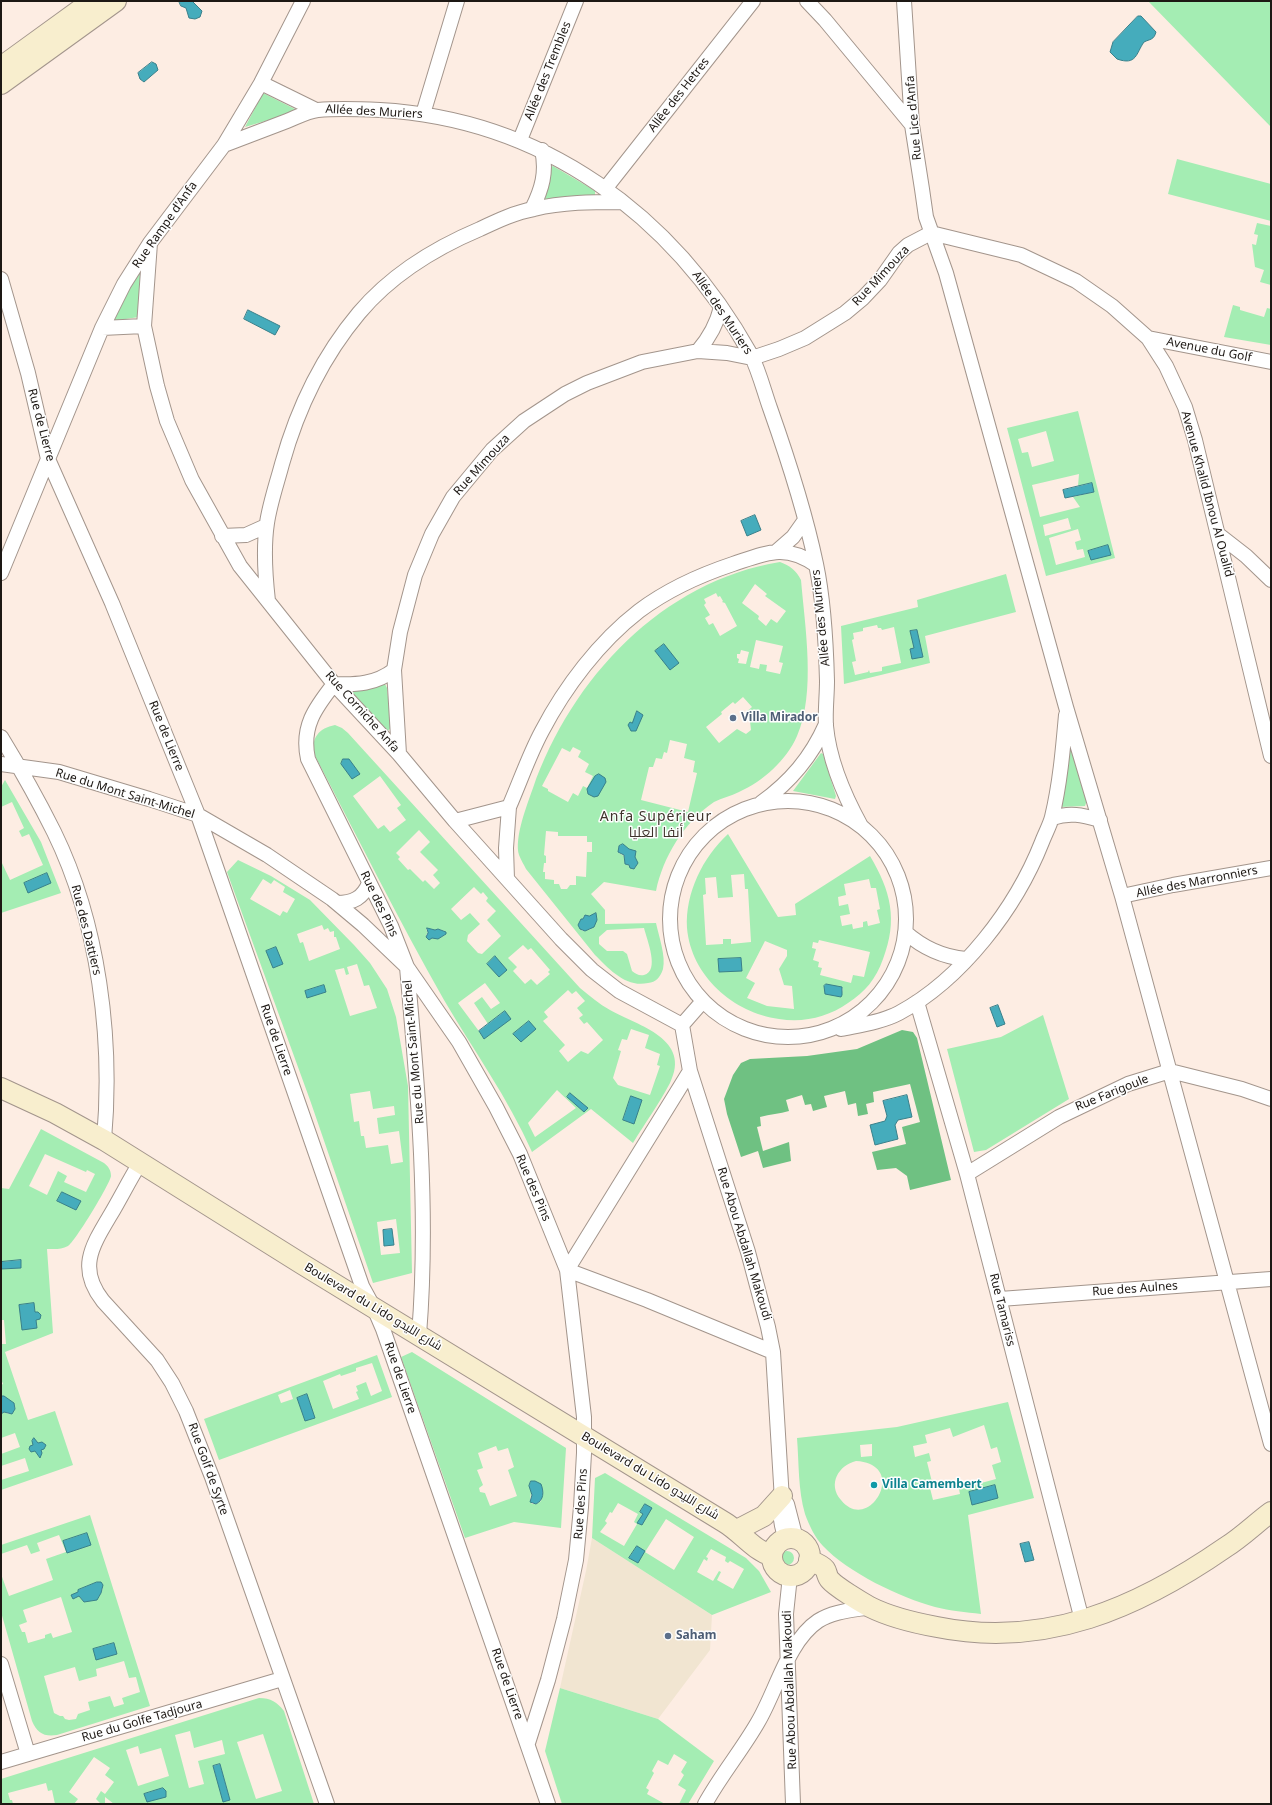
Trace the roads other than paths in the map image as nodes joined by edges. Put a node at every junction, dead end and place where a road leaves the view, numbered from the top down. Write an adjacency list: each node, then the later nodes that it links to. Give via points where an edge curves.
1 (92, 1): 9 (main road)
2 (116, 1): 11 (main road)
3 (303, 1): 10 (street, Rue Rampe d'Anfa)
4 (457, 1): 13 (street)
5 (576, 1): 15 (street, Allée des Trembles)
6 (753, 1): 18 (street, Allêe des Hetres)
7 (807, 1): 14 (street)
8 (904, 1): 14 (street, Rue Lice d'Anfa)
9 (1, 67)
10 (261, 83): 12 (street, Allée des Muriers); 16 (street, Rue Rampe d'Anfa)
11 (1, 84)
12 (316, 110): 13 (street, Allée des Muriers); 16 (street, Allée des Muriers)
13 (423, 114): 15 (street, Allée des Muriers)
14 (912, 125): 21 (street, Rue Lice d'Anfa, via 926,217)
15 (520, 140): 17 (street, Allée des Muriers)
16 (224, 145): 22 (street, Rue Rampe d'Anfa)
17 (542, 150): 18 (street, Allée des Muriers); 20 (street, via 544,178 541,192)
18 (605, 189): 19 (street, Allée des Muriers)
19 (622, 202): 20 (street, via 562,204); 24 (street, Allée des Muriers, via 680,254)
20 (532, 209): 33 (street, via 460,237 429,254 390,283 359,313 316,378 300,411)
21 (931, 233): 27 (street, Avenue Khalid Ibnou Al Oualid, via 1004,250 1050,268 1076,281 1112,306); 29 (street, Rue Mimouza, via 908,244 880,280 845,313 805,338); 43 (street, Rue Lice d'Anfa, via 946,273)
22 (150, 243): 25 (street, Rue Corniche Anfa); 26 (street, Rue Rampe d'Anfa, via 124,284)
23 (1, 279): 31 (street, Rue de Lierre, via 28,374)
24 (721, 307): 28 (street, via 715,325); 29 (street, Allée des Muriers)
25 (144, 326): 26 (street); 35 (street, Rue Corniche Anfa, via 167,421 192,480)
26 (102, 328): 31 (street, Rue Rampe d'Anfa)
27 (1148, 338): 30 (street, Avenue du Golf); 34 (street, Avenue Khalid Ibnou Al Oualid, via 1166,366 1185,407)
28 (698, 351): 29 (street, Rue Mimouza); 41 (street, Rue Mimouza, via 642,362 587,383 545,406 492,450 453,497 423,554 409,595)
29 (752, 358): 32 (street, Allée des Muriers, via 786,453)
30 (1271, 362)
31 (48, 459): 37 (street, Rue Rampe d'Anfa); 52 (street, Rue de Lierre, via 112,603)
32 (805, 520): 36 (street, via 793,537); 38 (street, Allée des Muriers)
33 (266, 526): 35 (street, via 246,535); 40 (street, via 265,574)
34 (1219, 535): 39 (street); 47 (street, Avenue Khalid Ibnou Al Oualid)
35 (222, 536): 40 (street, Rue Corniche Anfa, via 240,566)
36 (777, 551): 38 (street, via 799,554); 51 (street, via 708,572 675,588 639,611 617,630 568,689 542,732)
37 (2, 565)
38 (816, 565): 44 (street, Allée des Muriers, via 826,653)
39 (1271, 580)
40 (268, 602): 42 (street, Rue Corniche Anfa)
41 (394, 670): 42 (street, via 376,680 352,685); 46 (street, Rue Mimouza)
42 (334, 684): 46 (street, Rue Corniche Anfa); 59 (street, Rue des Pins, via 309,723 306,736 308,760)
43 (1066, 707): 53 (street, via 1059,779); 54 (street, Rue Lice d'Anfa)
44 (826, 724): 50 (street, Allée des Muriers, via 798,771); 56 (street, Allée des Muriers, via 841,782)
45 (1, 737): 49 (street, Rue des Dattiers)
46 (399, 754): 55 (street, Rue Corniche Anfa)
47 (1271, 756)
48 (1, 764): 49 (street, Rue du Mont Saint-Michel)
49 (18, 766): 52 (street, Rue du Mont Saint-Michel, via 59,772); 73 (street, Rue des Dattiers, via 54,832 65,858 78,892 90,938 99,982 105,1035 107,1096)
50 (760, 804): 56 (street, via 785,801 808,803 831,809); 65 (street, via 728,818 706,835 691,853 676,884 670,918 675,952 689,984)
51 (509, 807): 55 (street); 58 (street)
52 (198, 815): 61 (street, Rue du Mont Saint-Michel, via 306,880); 80 (street, Rue de Lierre, via 362,1286)
53 (1052, 818): 54 (street, via 1069,814); 63 (street, via 1038,854 1006,912)
54 (1100, 820): 60 (street, Rue Lice d'Anfa)
55 (455, 822): 58 (street, Rue Corniche Anfa)
56 (861, 826): 62 (street, via 877,841 895,869 904,900)
57 (1271, 868): 60 (street, Allée des Marronniers)
58 (507, 879): 67 (street, Rue Corniche Anfa, via 592,970 619,991)
59 (370, 883): 61 (street, via 363,894 353,902); 64 (street, Rue des Pins, via 391,926)
60 (1122, 896): 70 (street, Rue Lice d'Anfa)
61 (337, 903): 64 (street, Rue du Mont Saint-Michel, via 363,924)
62 (905, 932): 63 (street, via 930,950); 68 (street, via 896,965 878,994 867,1007)
63 (966, 959): 66 (street)
64 (406, 967): 76 (street, Rue des Pins, via 460,1042 496,1107 520,1154); 81 (street, Rue du Mont Saint-Michel, via 422,1159 423,1261)
65 (703, 1001): 67 (street); 68 (street, via 738,1026 758,1033 780,1037)
66 (917, 1002): 68 (street, via 898,1014 880,1020); 75 (street, Rue Tamariss)
67 (682, 1025): 69 (street, Rue Abou Abdallah Makoudi)
68 (826, 1032)
69 (690, 1071): 76 (street); 82 (street, Rue Abou Abdallah Makoudi, via 748,1252)
70 (1170, 1072): 72 (street, Rue Farigoule, via 1242,1089); 75 (street, Rue Farigoule, via 1128,1084 1071,1111); 78 (street, Rue Lice d'Anfa)
71 (1, 1088): 73 (main road, Boulevard du Lido شارع الليدو, via 55,1113)
72 (1271, 1099)
73 (104, 1140): 74 (main road, Boulevard du Lido شارع الليدو)
74 (140, 1163): 80 (main road, Boulevard du Lido شارع الليدو); 94 (street, Rue Golf de Syrte, via 94,1242 89,1261 90,1280 95,1292 156,1360 178,1395 212,1477)
75 (967, 1174): 79 (street, Rue Tamariss)
76 (567, 1270): 82 (street); 83 (street, Rue des Pins, via 584,1417)
77 (1271, 1279): 78 (street, Rue des Aulnes)
78 (1227, 1282): 79 (street, Rue des Aulnes); 84 (street, Rue Lice d'Anfa)
79 (1000, 1300): 91 (street, Rue Tamariss)
80 (374, 1308): 81 (main road, Boulevard du Lido شارع الليدو); 95 (street, Rue de Lierre)
81 (419, 1335): 83 (main road, Boulevard du Lido شارع الليدو)
82 (773, 1352): 85 (street, Rue Abou Abdallah Makoudi)
83 (584, 1437): 87 (main road, Boulevard du Lido شارع الليدو); 95 (street, Rue des Pins, via 576,1560 558,1645)
84 (1271, 1444)
85 (782, 1498): 87 (main road, via 764,1516); 88 (street, Rue Abou Abdallah Makoudi, via 788,1505)
86 (1271, 1512): 91 (main road, via 1227,1546 1164,1586 1114,1610)
87 (739, 1532): 88 (main road, Boulevard du Lido شارع الليدو)
88 (783, 1544): 89 (main road, via 801,1541 808,1549); 89 (main road, via 772,1562 779,1572)
89 (801, 1569): 90 (main road, via 825,1569 829,1580); 92 (street, Rue Abou Abdallah Makoudi, via 786,1614)
90 (871, 1607): 91 (main road, via 906,1620 977,1633 1034,1631); 92 (street, via 848,1610 819,1620 799,1641)
91 (1082, 1620)
92 (788, 1661): 100 (street, via 758,1722); 101 (street, Rue Abou Abdallah Makoudi)
93 (1, 1664): 96 (street)
94 (282, 1679): 96 (street, Rue du Golfe Tadjoura); 98 (street, Rue Golf de Syrte)
95 (528, 1743): 99 (street, Rue de Lierre)
96 (28, 1754): 97 (street, Rue du Golfe Tadjoura)
97 (1, 1762)
98 (327, 1804)
99 (548, 1804)
100 (705, 1804)
101 (793, 1804)

